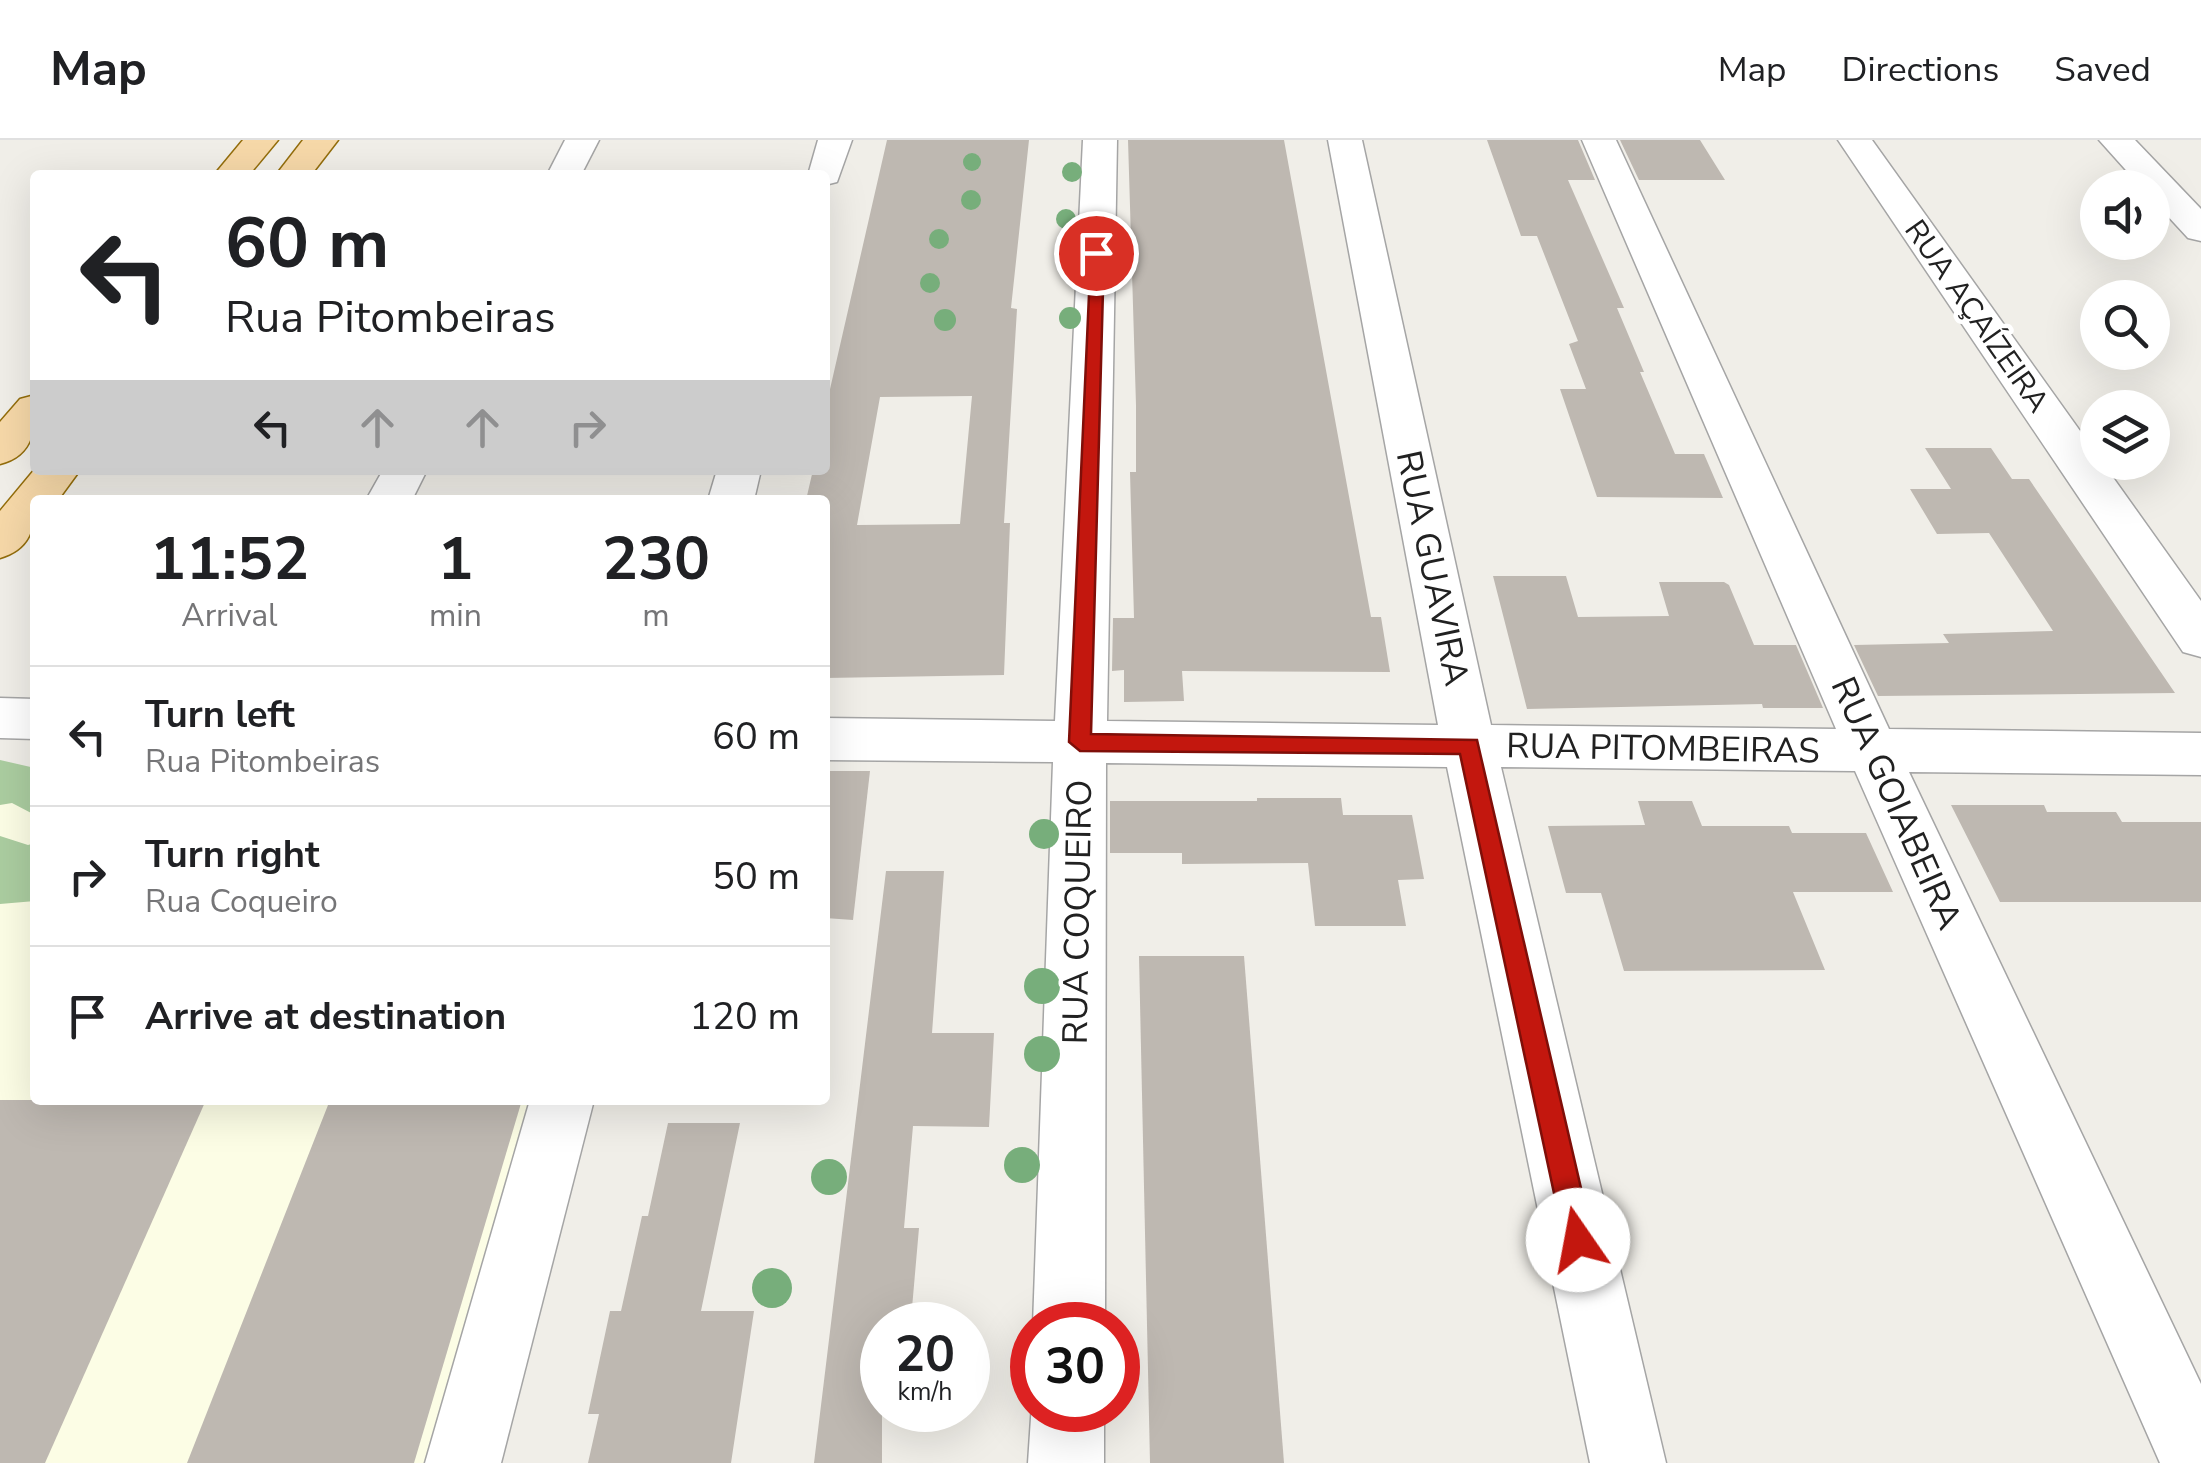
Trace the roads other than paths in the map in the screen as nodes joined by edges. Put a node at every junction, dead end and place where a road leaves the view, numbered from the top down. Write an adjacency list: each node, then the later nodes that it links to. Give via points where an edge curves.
1 (261, 140): 10 (main road)
2 (321, 140): 11 (main road)
3 (582, 140): 12 (street)
4 (835, 140): 13 (street)
5 (1100, 140): 25 (street, RUA COQUEIRO)
6 (1345, 140): 26 (street, RUA GUAVIRA)
7 (1599, 140): 27 (street, RUA GOIABEIRA)
8 (1855, 140): 21 (street, RUA AÇAÍZEIRA)
9 (2116, 140): 14 (street)
10 (236, 170)
11 (297, 170)
12 (567, 170)
13 (826, 170)
14 (2201, 230)
15 (30, 414): 16 (main road)
16 (0, 450)
17 (54, 475): 18 (main road)
18 (38, 495)
19 (30, 505): 20 (main road)
20 (0, 542)
21 (2201, 639)
22 (0, 718): 23 (street)
23 (30, 719)
24 (830, 739): 25 (street, RUA PITOMBEIRAS)
25 (1080, 742): 26 (street, RUA PITOMBEIRAS); 30 (street, RUA COQUEIRO)
26 (1470, 746): 27 (street, RUA PITOMBEIRAS); 34 (street, RUA GUAVIRA)
27 (1872, 750): 28 (street, RUA PITOMBEIRAS); 35 (street, RUA GOIABEIRA)
28 (2201, 754)
29 (561, 1105): 32 (street)
30 (1069, 1302)
31 (1067, 1432): 33 (street)
32 (463, 1463)
33 (1066, 1463)
34 (1628, 1463)
35 (2199, 1463)

